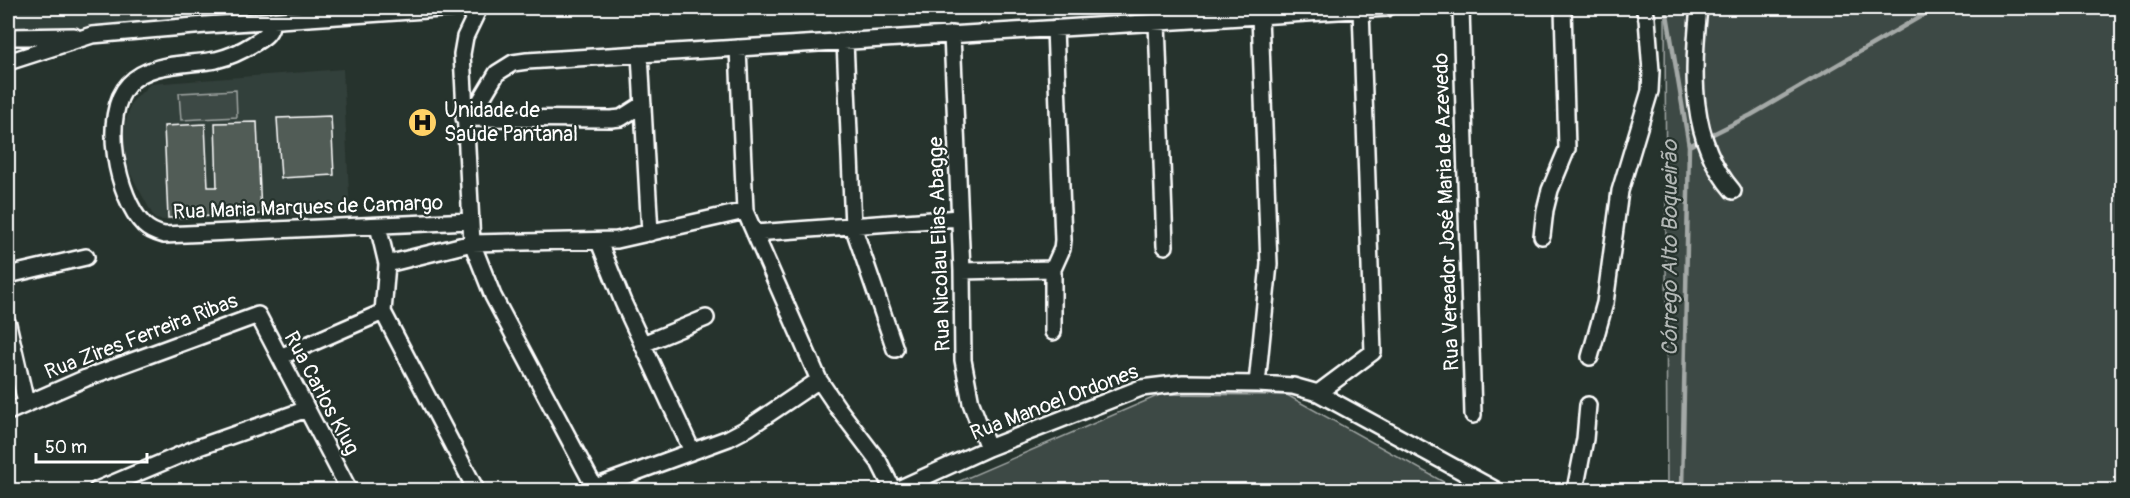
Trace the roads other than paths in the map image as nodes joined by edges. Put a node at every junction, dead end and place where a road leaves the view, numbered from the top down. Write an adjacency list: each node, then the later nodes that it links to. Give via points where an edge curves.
1 (455, 8): 10 (street)
2 (479, 8): 21 (street, via 465,37 462,54)
3 (1387, 8): 8 (street)
4 (1461, 8): 55 (street, Rua Vereador José Maria de Azevedo)
5 (1563, 8): 30 (street, via 1567,149 1550,190)
6 (1644, 8): 47 (street, via 1652,71 1650,91 1620,191 1605,303)
7 (1699, 8): 22 (street, via 1694,74 1701,127 1721,177)
8 (1361, 9): 9 (street); 50 (street, via 1373,352)
9 (1260, 15): 11 (street); 49 (street, via 1269,264)
10 (272, 20): 14 (street); 26 (street, Rua Maria Marques de Camargo, via 268,35 248,47 218,60 140,75 120,96 114,114 115,151 123,184 138,218 153,232 164,235)
11 (1157, 22): 12 (street); 33 (street)
12 (1055, 28): 13 (street); 36 (street, via 1063,240)
13 (952, 34): 16 (street); 24 (street, Rua Nicolau Elias Abagge)
14 (92, 35): 15 (street); 19 (street)
15 (8, 37)
16 (845, 41): 17 (street); 27 (street)
17 (738, 48): 18 (street); 23 (street)
18 (640, 54): 20 (street); 21 (street, via 513,63 496,73 479,103)
19 (8, 62)
20 (643, 104): 21 (street, via 621,118 611,119); 29 (street)
21 (464, 118): 25 (street)
22 (1733, 191)
23 (746, 211): 28 (street); 29 (street)
24 (959, 218): 27 (street); 37 (street, Rua Nicolau Elias Abagge)
25 (470, 221): 26 (street, Rua Maria Marques de Camargo); 32 (street)
26 (378, 226): 35 (street)
27 (853, 226): 28 (street); 45 (street)
28 (755, 233): 48 (street)
29 (650, 234): 31 (street)
30 (1542, 236)
31 (599, 242): 32 (street); 44 (street)
32 (472, 243): 35 (street); 58 (street, via 493,296)
33 (1165, 246)
34 (86, 257): 38 (street)
35 (387, 264): 39 (street)
36 (1053, 269): 37 (street); 43 (street)
37 (962, 271): 56 (street, Rua Nicolau Elias Abagge, via 966,379)
38 (8, 275)
39 (383, 312): 46 (street); 61 (street)
40 (258, 315): 46 (street, Rua Carlos Klug); 51 (street, Rua Zires Ferreira Ribas)
41 (706, 318): 44 (street)
42 (8, 324): 51 (street)
43 (1053, 332)
44 (643, 344): 57 (street)
45 (895, 349)
46 (280, 357): 53 (street, Rua Carlos Klug)
47 (1590, 357)
48 (819, 380): 57 (street, via 748,428); 62 (street, via 879,462)
49 (1257, 384): 50 (street, Rua Manoel Ordones, via 1293,386); 56 (street, Rua Manoel Ordones, via 1183,383 1141,388)
50 (1318, 393): 63 (street, Rua Manoel Ordones)
51 (26, 403): 54 (street, Rua Zires Ferreira Ribas)
52 (1588, 405): 64 (street)
53 (307, 409): 59 (street, via 199,447); 60 (street, Rua Carlos Klug)
54 (8, 412)
55 (1473, 414)
56 (988, 448): 62 (street, Rua Manoel Ordones)
57 (692, 451): 58 (street)
58 (592, 489)
59 (97, 490)
60 (349, 490)
61 (476, 490)
62 (894, 490)
63 (1496, 490)
64 (1575, 490)

